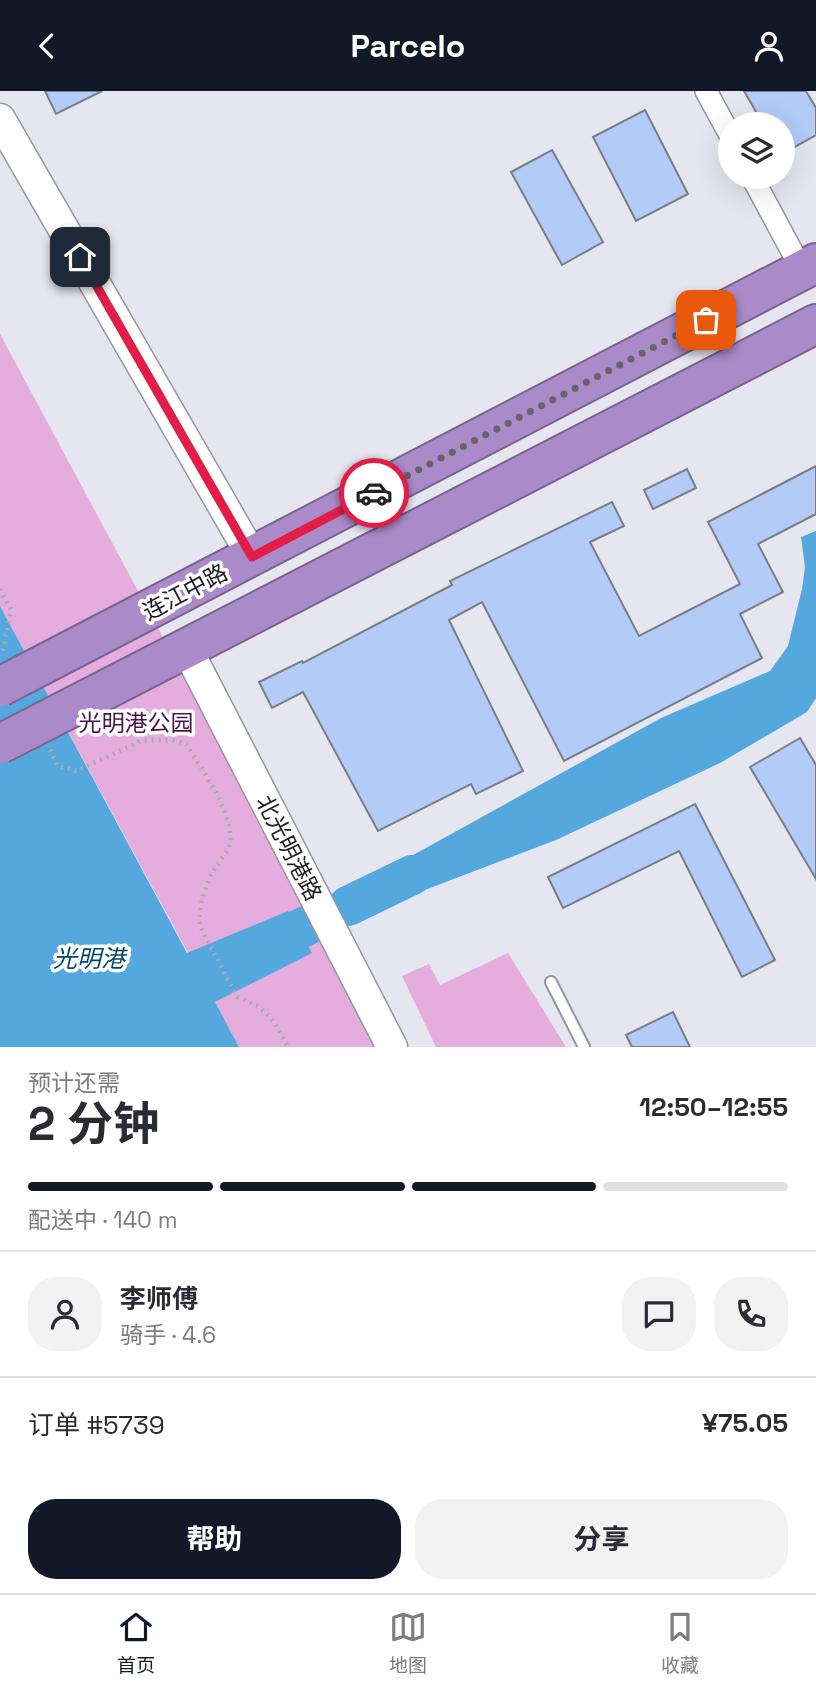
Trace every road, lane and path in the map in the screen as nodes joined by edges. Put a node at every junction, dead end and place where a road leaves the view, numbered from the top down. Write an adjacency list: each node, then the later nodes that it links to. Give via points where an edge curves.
1 (706, 91): 2 (street)
2 (718, 113)
3 (0, 119): 7 (street)
4 (760, 189): 5 (street)
5 (809, 267): 7 (highway, 连江中路)
6 (816, 324): 9 (highway)
7 (252, 557): 10 (highway, 连江中路)
8 (0, 589): 10 (path, via 10,610 1,653)
9 (187, 649): 11 (highway); 15 (street, 北光明港路)
10 (9, 676)
11 (44, 731): 12 (highway, bridge); 14 (path, via 58,766 76,771 143,740 186,744 230,827 229,846 204,893 200,926 237,997 272,1017)
12 (0, 744)
13 (551, 982): 16 (lane)
14 (288, 1047)
15 (392, 1047)
16 (584, 1047)

